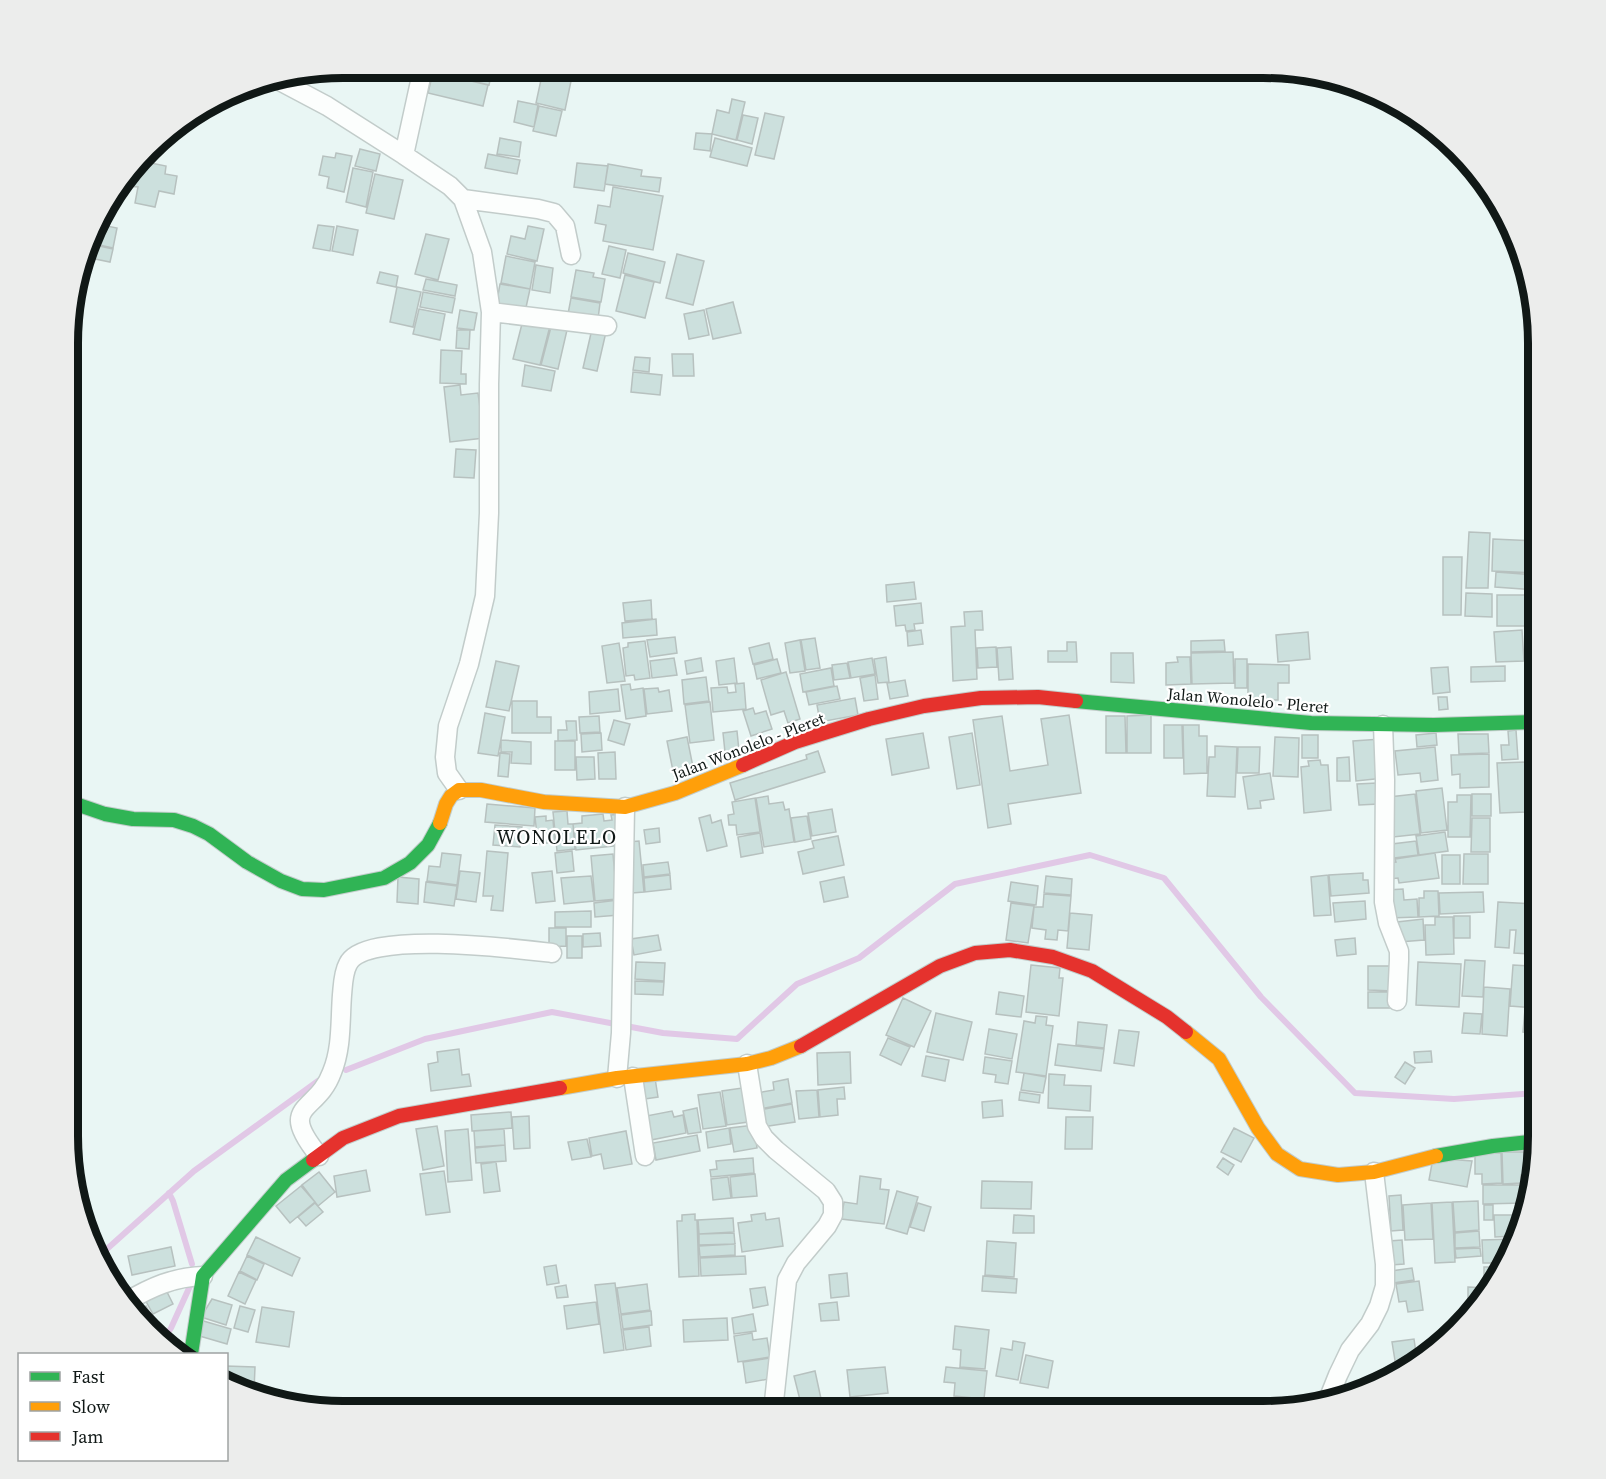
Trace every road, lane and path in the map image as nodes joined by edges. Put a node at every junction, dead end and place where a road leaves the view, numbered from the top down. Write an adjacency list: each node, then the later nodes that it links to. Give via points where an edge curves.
1 (421, 78): 3 (street)
2 (287, 84): 3 (street)
3 (404, 155): 4 (street)
4 (463, 199): 5 (street, via 554,213 566,226); 6 (street, via 482,252)
5 (571, 255)
6 (491, 312): 7 (street); 10 (street, via 485,596 469,664 448,726 445,757 447,773)
7 (607, 326)
8 (1528, 722): 9 (street, Jalan Wonolelo - Pleret)
9 (1383, 725): 12 (street, Jalan Wonolelo - Pleret, via 1311,723 1038,697 981,698 869,719 795,742 675,793); 14 (street, via 1384,902 1399,951)
10 (459, 790): 11 (street, via 446,804 428,845 410,863 384,878 324,890 302,889 281,881 192,826 174,820 105,814); 12 (street, Jalan Wonolelo - Pleret, via 481,790 544,802)
11 (78, 805)
12 (625, 807): 16 (street, via 621,978)
13 (552, 953): 18 (street, via 435,944 375,947 357,954 348,962 343,978 334,1069 299,1120 307,1141)
14 (1397, 1001)
15 (747, 1064): 16 (street); 20 (street, via 802,1046 940,966 966,956 1010,950 1053,957 1092,971 1167,1017 1219,1059 1257,1128 1277,1154 1310,1171 1338,1175); 25 (street, via 757,1126 776,1150 826,1191 833,1202 833,1215 827,1226 787,1280)
16 (625, 1078): 18 (street, via 399,1116 343,1138); 19 (street)
17 (1528, 1142): 20 (street, via 1426,1158)
18 (319, 1156): 21 (street, via 286,1180)
19 (645, 1156)
20 (1374, 1172): 24 (street, via 1385,1286 1371,1324 1350,1350)
21 (203, 1276): 22 (street, via 176,1278); 23 (street)
22 (133, 1298)
23 (191, 1353)
24 (1331, 1392)
25 (774, 1401)

